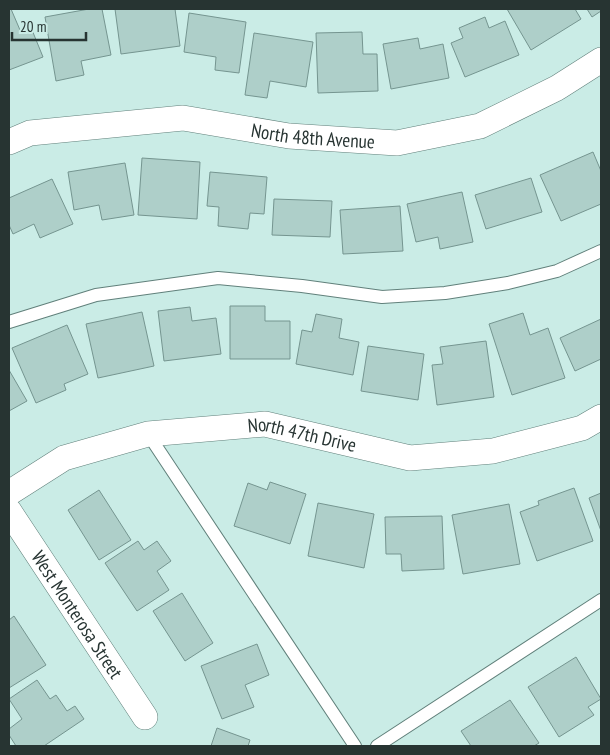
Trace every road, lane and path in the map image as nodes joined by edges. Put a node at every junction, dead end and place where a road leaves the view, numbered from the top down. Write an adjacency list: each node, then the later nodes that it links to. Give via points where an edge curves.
1 (601, 60): 2 (street, North 48th Avenue, via 557,88 480,126 397,143 289,136 183,118 30,133)
2 (9, 142)
3 (601, 251): 4 (lane, via 557,271 445,294 382,297 218,278 96,295)
4 (9, 322)
5 (601, 417): 6 (street, North 47th Drive, via 582,428 493,451 410,458 265,424)
6 (148, 434): 7 (street, North 47th Drive, via 64,458); 11 (lane)
7 (9, 493)
8 (9, 511): 10 (street, West Monterosa Street)
9 (601, 600): 12 (lane)
10 (145, 717)
11 (355, 746)
12 (377, 746)

